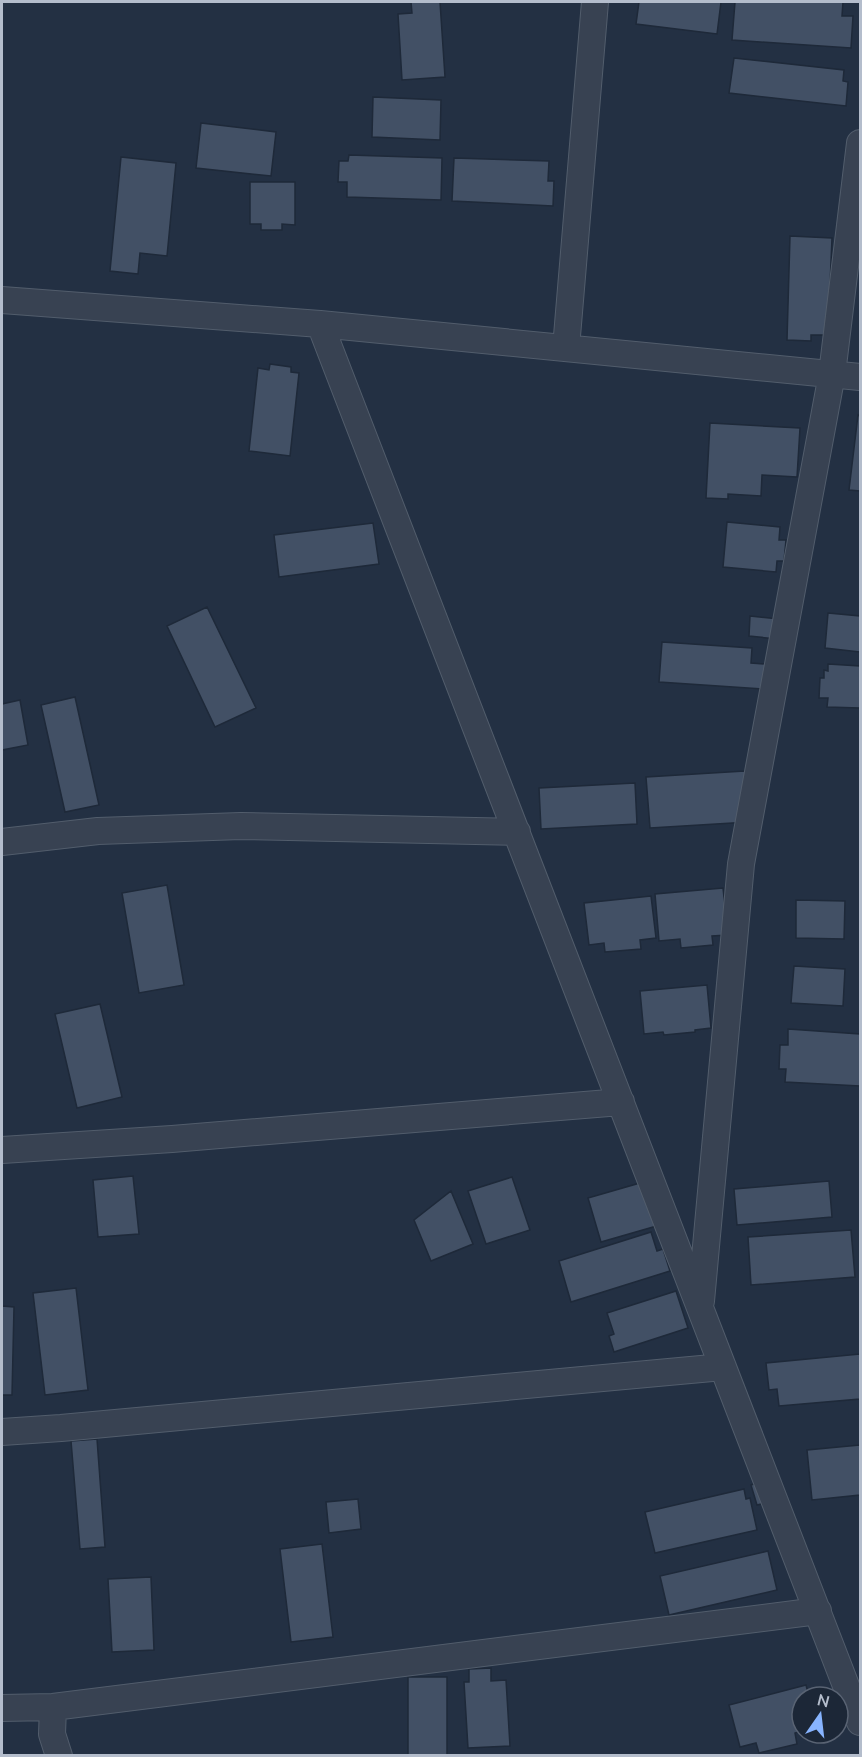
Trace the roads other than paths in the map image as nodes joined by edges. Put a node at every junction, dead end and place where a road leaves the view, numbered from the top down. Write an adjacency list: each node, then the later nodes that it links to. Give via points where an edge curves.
1 (595, 2): 5 (street)
2 (861, 143): 6 (street)
3 (2, 300): 4 (street)
4 (320, 324): 5 (street); 8 (street)
5 (567, 348): 6 (street)
6 (832, 374): 7 (street); 12 (street, via 741,864)
7 (861, 377)
8 (517, 832): 9 (street, via 241,826 98,831); 10 (street)
9 (2, 842)
10 (621, 1102): 11 (street); 12 (street)
11 (2, 1150)
12 (700, 1306): 13 (street)
13 (723, 1367): 14 (street); 15 (street)
14 (2, 1432)
15 (818, 1611): 16 (street); 18 (street)
16 (53, 1707): 17 (street); 19 (street, via 52,1734)
17 (2, 1708)
18 (861, 1722)
19 (59, 1755)

